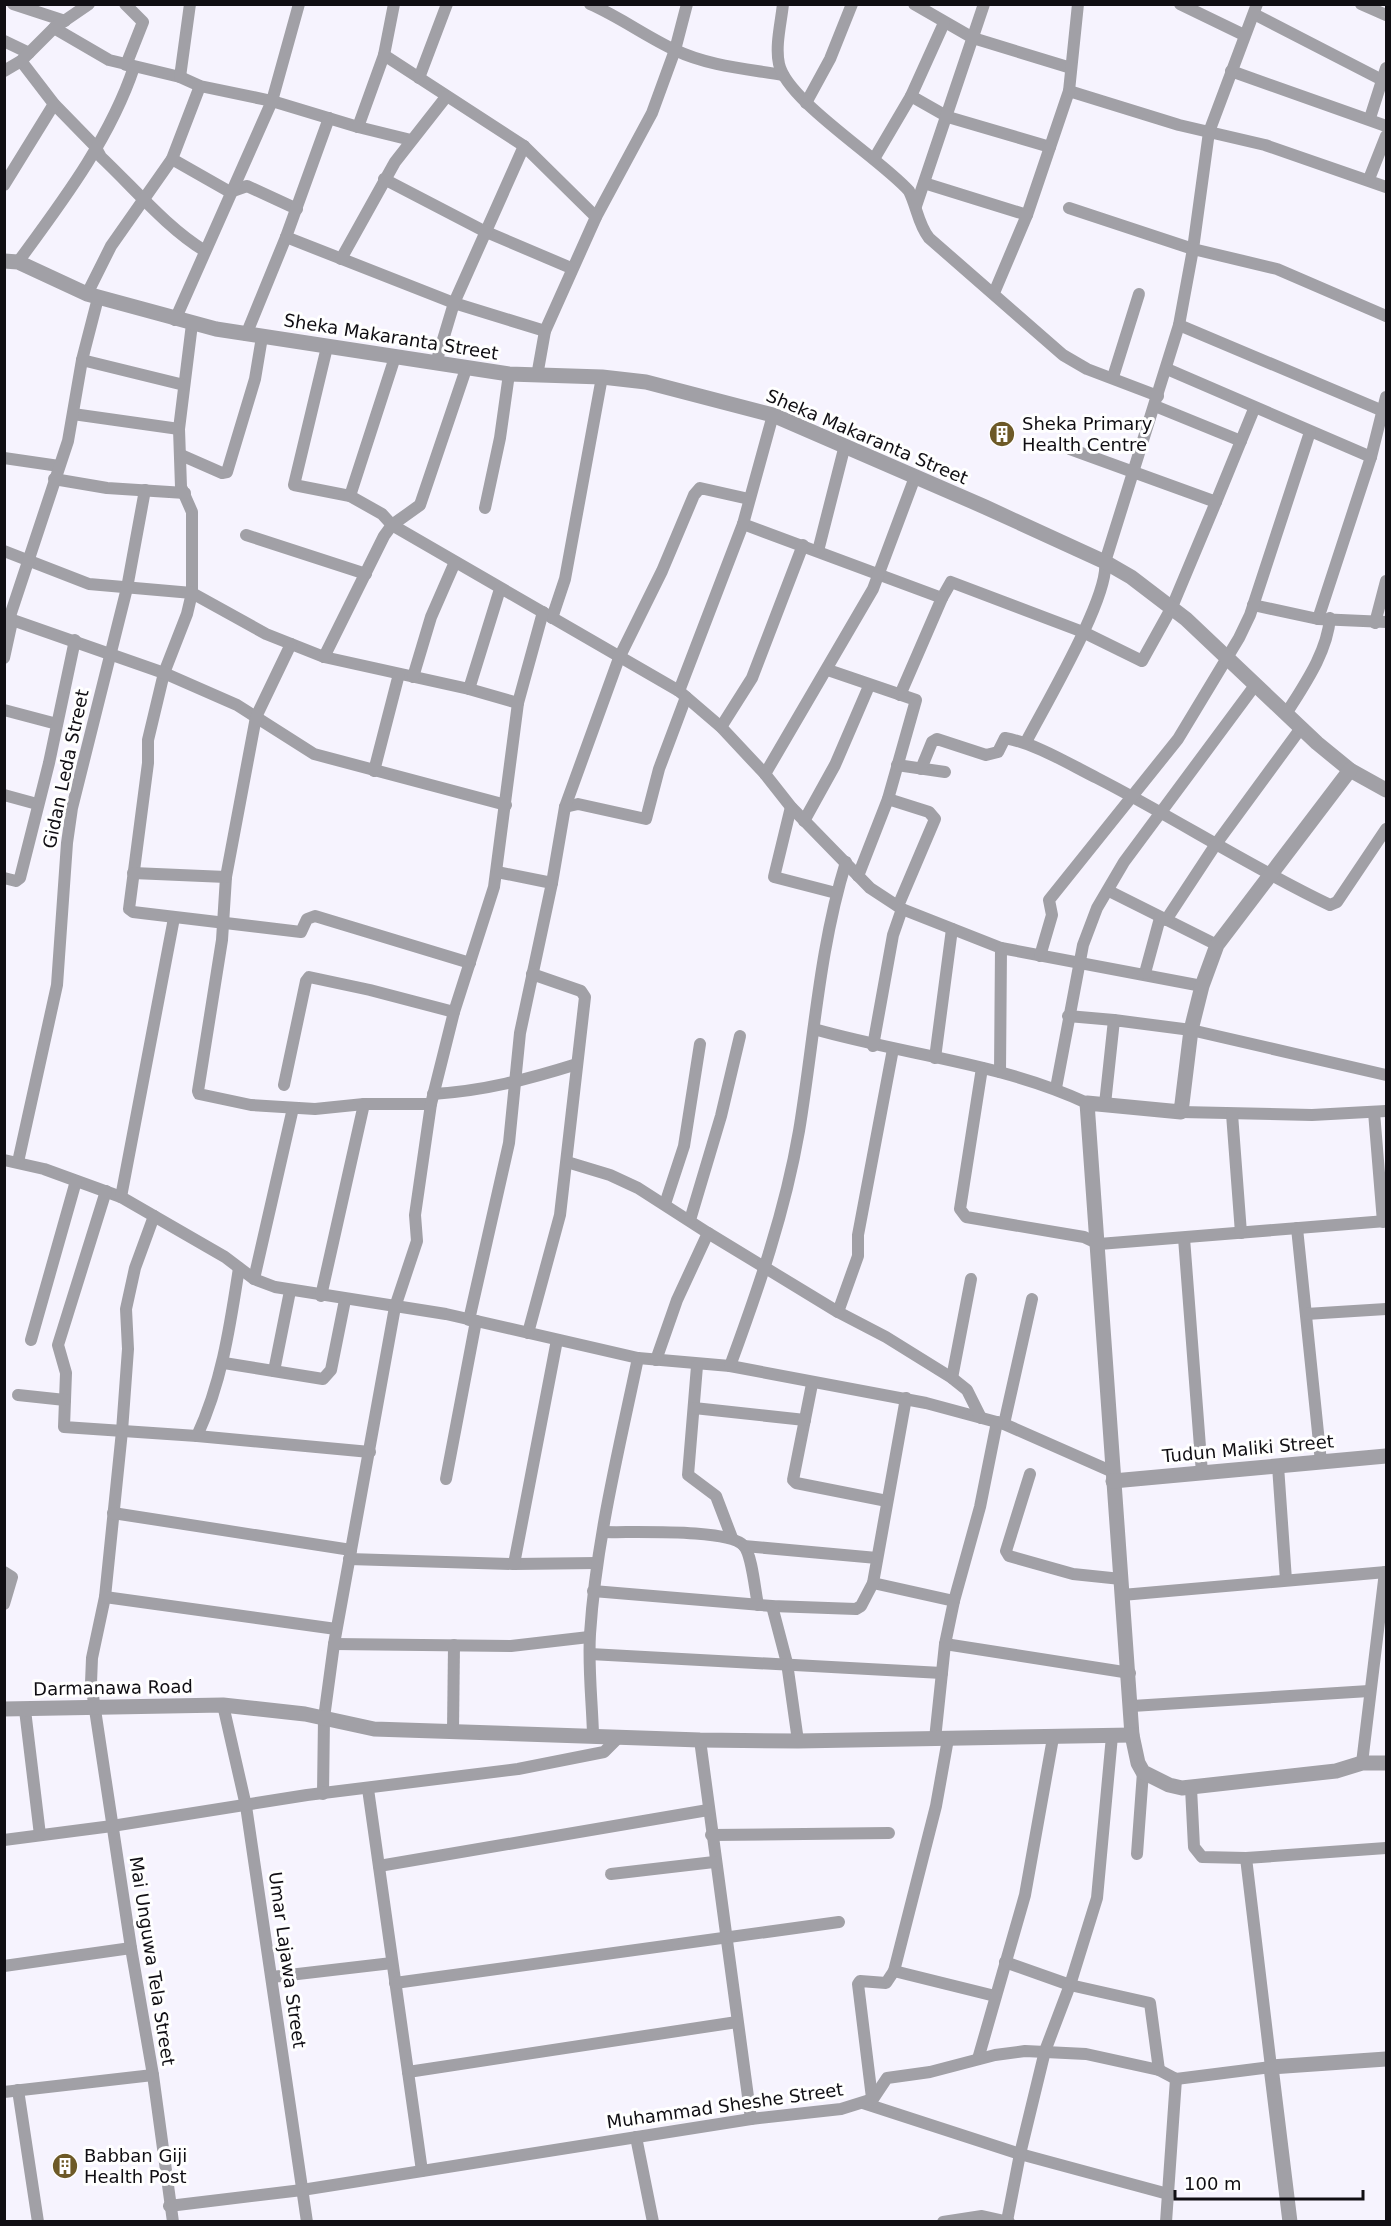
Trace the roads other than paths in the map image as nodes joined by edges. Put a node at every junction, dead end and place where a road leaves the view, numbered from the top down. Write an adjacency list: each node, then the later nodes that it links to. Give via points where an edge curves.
1 (13, 4): 22 (street)
2 (88, 4): 17 (street)
3 (125, 4): 29 (street, via 143,22)
4 (190, 4): 35 (street)
5 (299, 4): 41 (street)
6 (394, 4): 27 (street)
7 (447, 4): 36 (street)
8 (590, 4): 18 (street)
9 (687, 4): 26 (street)
10 (783, 4): 33 (street, via 777,56)
11 (852, 4): 42 (street)
12 (914, 4): 21 (street)
13 (984, 4): 24 (street)
14 (1078, 4): 30 (street)
15 (1180, 4): 23 (street)
16 (1361, 4): 20 (street)
17 (77, 9): 22 (street)
18 (616, 9): 26 (street)
19 (1255, 9): 23 (street); 34 (street)
20 (1386, 15)
21 (944, 23): 24 (street); 39 (street)
22 (59, 25): 28 (street); 29 (street, via 96,54)
23 (1244, 35): 32 (street)
24 (973, 38): 30 (street); 44 (street)
25 (4, 41): 28 (street)
26 (675, 51): 33 (street); 68 (street, via 652,113)
27 (384, 55): 36 (street); 48 (street)
28 (25, 57): 31 (street); 43 (street)
29 (130, 66): 35 (street); 52 (street, via 122,98)
30 (1071, 68): 38 (street)
31 (4, 71)
32 (1231, 71): 46 (street); 49 (street)
33 (783, 75): 42 (street)
34 (1385, 76): 46 (street)
35 (180, 77): 37 (street)
36 (419, 78): 40 (street)
37 (200, 86): 41 (street); 55 (street)
38 (1069, 91): 49 (street); 54 (street)
39 (911, 96): 44 (street); 56 (street)
40 (446, 97): 51 (street); 53 (street)
41 (272, 101): 45 (street); 62 (street)
42 (807, 103): 56 (street)
43 (54, 104): 52 (street); 60 (street)
44 (948, 117): 54 (street); 59 (street)
45 (329, 118): 48 (street); 66 (street)
46 (1370, 118): 47 (street)
47 (1386, 126)
48 (357, 127): 51 (street)
49 (1209, 132): 58 (street); 71 (street)
50 (1386, 136): 58 (street)
51 (411, 140): 57 (street)
52 (95, 146): 63 (street, via 101,157); 74 (street, via 73,187)
53 (524, 146): 68 (street); 69 (street)
54 (1050, 147): 67 (street)
55 (172, 159): 62 (street); 63 (street)
56 (874, 159): 64 (street, via 909,191)
57 (384, 179): 69 (street); 73 (street)
58 (1369, 179): 61 (street)
59 (924, 183): 64 (street); 67 (street)
60 (4, 185)
61 (1386, 187)
62 (230, 192): 66 (street, via 246,186); 72 (street)
63 (146, 199): 72 (street, via 181,235); 78 (street, via 111,246)
64 (916, 206): 76 (street, via 920,225 929,238)
65 (1069, 208): 71 (street)
66 (297, 209): 70 (street)
67 (1027, 215): 76 (street)
68 (596, 217): 75 (street)
69 (484, 231): 75 (street); 79 (street)
70 (286, 237): 73 (street); 85 (street)
71 (1192, 249): 80 (street, via 1277,269); 83 (street)
72 (205, 251): 81 (street)
73 (340, 259): 79 (street)
74 (11, 262): 78 (street, Sheka Makaranta Street)
75 (571, 268): 84 (street)
76 (993, 293): 95 (street, via 1063,355 1087,369)
77 (1139, 294): 95 (street)
78 (92, 296): 81 (street, Sheka Makaranta Street); 88 (street)
79 (454, 303): 84 (street); 89 (street)
80 (1386, 316)
81 (175, 320): 82 (street, Sheka Makaranta Street)
82 (192, 324): 85 (street, Sheka Makaranta Street); 96 (street)
83 (1179, 325): 91 (street); 100 (street)
84 (545, 331): 93 (street)
85 (254, 336): 86 (street, Sheka Makaranta Street); 108 (street, via 255,379 227,472)
86 (327, 347): 87 (street, Sheka Makaranta Street); 117 (street, via 294,485)
87 (395, 357): 89 (street, Sheka Makaranta Street); 117 (street)
88 (82, 360): 96 (street); 101 (street)
89 (436, 363): 90 (street, Sheka Makaranta Street)
90 (466, 369): 92 (street, Sheka Makaranta Street); 122 (street, via 420,505)
91 (1167, 369): 98 (street); 99 (street)
92 (509, 375): 93 (street, Sheka Makaranta Street); 120 (street)
93 (537, 376): 94 (street, Sheka Makaranta Street)
94 (602, 377): 102 (street, Sheka Makaranta Street, via 688,392); 139 (street, via 565,579)
95 (1113, 377): 98 (street)
96 (184, 385): 103 (street)
97 (1386, 397): 100 (street)
98 (1156, 401): 105 (street); 112 (street)
99 (1254, 409): 104 (street); 105 (street)
100 (1383, 411): 109 (street)
101 (73, 414): 103 (street); 111 (street)
102 (772, 415): 106 (street, Sheka Makaranta Street); 118 (street)
103 (179, 429): 108 (street)
104 (1310, 432): 109 (street); 137 (street)
105 (1241, 441): 119 (street)
106 (845, 445): 113 (street, Sheka Makaranta Street); 126 (street)
107 (1070, 449): 112 (street)
108 (180, 455): 116 (street)
109 (1371, 457): 141 (street)
110 (4, 458): 111 (street)
111 (59, 466): 114 (street)
112 (1134, 473): 119 (street); 129 (street)
113 (915, 477): 129 (street, Sheka Makaranta Street); 131 (street)
114 (54, 479): 115 (street); 127 (street)
115 (145, 490): 116 (street); 133 (street, Gidan Leda Street)
116 (184, 493): 135 (street, via 192,512)
117 (350, 496): 122 (street, via 382,514)
118 (749, 499): 121 (street); 150 (street, via 697,489)
119 (1216, 502): 138 (street)
120 (485, 508)
121 (742, 524): 124 (street); 158 (street)
122 (392, 525): 128 (street); 130 (street)
123 (246, 535): 130 (street)
124 (803, 545): 126 (street); 165 (street, via 752,678)
125 (4, 551): 127 (street)
126 (818, 551): 131 (street)
127 (27, 559): 133 (street, via 74,579); 140 (street)
128 (455, 562): 134 (street); 154 (street, via 431,616)
129 (1105, 562): 138 (street, Sheka Makaranta Street); 143 (street, via 1104,579)
130 (366, 574): 148 (street)
131 (879, 574): 136 (street); 151 (street)
132 (1386, 580): 142 (street)
133 (127, 588): 135 (street); 146 (street, Gidan Leda Street)
134 (500, 589): 139 (street); 157 (street)
135 (192, 593): 145 (street); 152 (street)
136 (942, 598): 143 (street, via 951,582); 159 (street)
137 (1253, 605): 141 (street); 147 (street)
138 (1172, 607): 143 (street, via 1142,661); 147 (street, Sheka Makaranta Street)
139 (548, 615): 150 (street); 160 (street)
140 (7, 618): 144 (street); 149 (street, via 11,626)
141 (1324, 618): 142 (street); 162 (street, via 1327,637)
142 (1381, 622)
143 (1083, 632): 167 (street)
144 (75, 640): 146 (street); 164 (street)
145 (291, 644): 148 (street); 163 (street)
146 (109, 653): 152 (street); 235 (street, Gidan Leda Street, via 72,808 57,985)
147 (1228, 656): 155 (street, Sheka Makaranta Street); 176 (street, via 1178,739)
148 (324, 657): 153 (street)
149 (4, 658)
150 (620, 658): 158 (street); 180 (street)
151 (828, 670): 156 (street); 173 (street)
152 (164, 673): 163 (street); 187 (street, via 148,740)
153 (399, 674): 154 (street); 171 (street)
154 (413, 677): 157 (street)
155 (1256, 684): 162 (street, Sheka Makaranta Street); 182 (street)
156 (869, 686): 159 (street); 183 (street, via 835,765)
157 (469, 689): 160 (street)
158 (683, 694): 165 (street); 180 (street, via 646,819 578,804)
159 (900, 695): 168 (street, via 916,703)
160 (518, 703): 179 (street)
161 (4, 710): 164 (street)
162 (1286, 714): 166 (street, Sheka Makaranta Street)
163 (256, 717): 171 (street, via 314,754); 191 (street)
164 (57, 724): 178 (street)
165 (721, 727): 173 (street)
166 (1301, 728): 170 (street, Sheka Makaranta Street); 185 (street)
167 (1026, 741): 169 (street, via 1005,738 998,752 986,756 934,740); 176 (street)
168 (897, 765): 169 (street); 177 (street)
169 (921, 769): 172 (street)
170 (1350, 770): 174 (street, Sheka Makaranta Street); 189 (street)
171 (374, 771): 179 (street)
172 (945, 772)
173 (765, 774): 181 (street)
174 (1386, 790)
175 (4, 795): 178 (street)
176 (1133, 797): 182 (street); 203 (street, via 1049,900 1052,915)
177 (888, 799): 190 (street); 196 (street, via 929,812 935,819)
178 (37, 804): 192 (street, via 20,878)
179 (506, 805): 188 (street)
180 (565, 807): 193 (street)
181 (791, 807): 183 (street); 195 (street, via 774,877)
182 (1161, 813): 185 (street); 194 (street, via 1124,862)
183 (804, 821): 186 (street)
184 (1386, 829): 189 (street, via 1335,904)
185 (1216, 844): 189 (street); 198 (street)
186 (846, 862): 190 (street); 195 (street)
187 (133, 873): 191 (street); 197 (street, via 130,910)
188 (497, 873): 193 (street); 204 (street)
189 (1271, 875): 201 (street)
190 (858, 876): 196 (street)
191 (226, 877): 199 (street)
192 (4, 878)
193 (552, 884): 207 (street)
194 (1109, 891): 198 (street); 205 (street, via 1087,931)
195 (836, 893): 212 (street)
196 (900, 907): 200 (street); 216 (street)
197 (174, 918): 199 (street); 239 (street)
198 (1163, 919): 201 (street); 206 (street)
199 (223, 923): 204 (street, via 301,932 307,919 315,916); 230 (street, via 199,1094 251,1105)
200 (952, 929): 202 (street); 218 (street)
201 (1217, 945): 208 (street)
202 (1001, 948): 203 (street); 221 (street)
203 (1040, 956): 205 (street)
204 (470, 963): 209 (street)
205 (1081, 964): 206 (street); 210 (street)
206 (1145, 973): 208 (street)
207 (532, 974): 219 (street, via 584,994); 223 (street, via 520,1033)
208 (1202, 986): 213 (street)
209 (454, 1012): 224 (street, via 311,976 306,981); 226 (street)
210 (1068, 1016): 211 (street); 225 (street)
211 (1114, 1020): 213 (street); 229 (street)
212 (814, 1029): 216 (street); 249 (street, via 798,1134)
213 (1191, 1030): 222 (street); 231 (street)
214 (740, 1036): 242 (street, via 722,1116)
215 (700, 1044): 240 (street, via 684,1146)
216 (873, 1046): 217 (street)
217 (893, 1049): 218 (street); 259 (street, via 858,1235 858,1256)
218 (935, 1058): 220 (street)
219 (577, 1064): 223 (street); 236 (street)
220 (982, 1068): 221 (street); 248 (street, via 961,1214 1084,1237)
221 (1000, 1072): 225 (street)
222 (1386, 1075)
223 (516, 1083): 226 (street); 261 (street, via 509,1143)
224 (284, 1085)
225 (1056, 1088): 227 (street)
226 (432, 1099): 228 (street); 257 (street, via 415,1215 417,1240)
227 (1087, 1103): 229 (street); 248 (street)
228 (364, 1104): 230 (street); 254 (street)
229 (1105, 1104): 231 (street)
230 (293, 1108): 251 (street)
231 (1181, 1112): 233 (street)
232 (1380, 1112): 233 (street); 243 (street)
233 (1233, 1114): 246 (street)
234 (4, 1160): 235 (street)
235 (18, 1162): 237 (street)
236 (567, 1162): 240 (street, via 610,1174); 262 (street, via 560,1215)
237 (76, 1180): 238 (street); 263 (street)
238 (106, 1191): 239 (street); 275 (street, via 58,1345 66,1373)
239 (121, 1197): 241 (street)
240 (665, 1204): 242 (street)
241 (154, 1216): 250 (street); 280 (street, Mai Unguwa Tela Street, via 135,1268 126,1309 128,1349)
242 (690, 1220): 245 (street)
243 (1385, 1222): 244 (street)
244 (1297, 1228): 246 (street); 260 (street)
245 (708, 1233): 249 (street); 266 (street, via 677,1300)
246 (1241, 1233): 247 (street)
247 (1184, 1238): 248 (street); 286 (street)
248 (1099, 1244): 288 (street)
249 (767, 1266): 259 (street); 269 (street)
250 (239, 1268): 251 (street); 267 (street)
251 (254, 1279): 253 (street)
252 (971, 1279): 271 (street)
253 (290, 1291): 254 (street); 270 (street)
254 (321, 1296): 256 (street)
255 (1032, 1299): 279 (street)
256 (345, 1300): 257 (street); 270 (street, via 328,1376 323,1379)
257 (395, 1307): 261 (street); 282 (street)
258 (1386, 1309): 260 (street)
259 (838, 1312): 271 (street)
260 (1306, 1314): 284 (street)
261 (472, 1320): 262 (street); 289 (street)
262 (528, 1333): 264 (street)
263 (31, 1340)
264 (557, 1340): 265 (street); 298 (street)
265 (638, 1358): 266 (street); 292 (street)
266 (656, 1360): 268 (street)
267 (224, 1363): 270 (street); 281 (street)
268 (697, 1366): 269 (street); 276 (street)
269 (730, 1366): 272 (street)
270 (274, 1371)
271 (952, 1378): 277 (street, via 967,1390)
272 (812, 1384): 274 (street); 278 (street)
273 (18, 1395): 275 (street)
274 (906, 1398): 277 (street); 290 (street)
275 (65, 1400): 280 (street, via 66,1429)
276 (694, 1408): 278 (street); 293 (street, via 688,1475 716,1496)
277 (981, 1418): 279 (street)
278 (805, 1420): 290 (street, via 795,1483)
279 (1001, 1423): 288 (street); 307 (street)
280 (122, 1431): 281 (street); 291 (street, Mai Unguwa Tela Street)
281 (197, 1436): 282 (street)
282 (370, 1452): 295 (street)
283 (1386, 1456): 284 (street, Tudun Maliki Street)
284 (1320, 1462): 285 (street, Tudun Maliki Street)
285 (1278, 1466): 286 (street, Tudun Maliki Street); 302 (street)
286 (1202, 1473): 288 (street, Tudun Maliki Street)
287 (1030, 1474): 301 (street, via 1006,1551 1009,1556 1073,1574)
288 (1113, 1476): 301 (street)
289 (446, 1479)
290 (887, 1501): 296 (street)
291 (113, 1513): 295 (street); 306 (street, Mai Unguwa Tela Street)
292 (603, 1532): 293 (street); 297 (street)
293 (732, 1538): 294 (street)
294 (744, 1546): 296 (street); 309 (street)
295 (350, 1554): 298 (street); 311 (street)
296 (877, 1558): 303 (street)
297 (597, 1563): 298 (street); 304 (street)
298 (514, 1564)
299 (4, 1572): 308 (street, via 12,1576)
300 (1386, 1572): 302 (street); 320 (street)
301 (1121, 1579): 305 (street)
302 (1286, 1581): 305 (street)
303 (873, 1583): 307 (street); 310 (street, via 856,1609)
304 (593, 1591): 309 (street); 312 (street)
305 (1122, 1595): 319 (street)
306 (105, 1597): 311 (street); 323 (street, Mai Unguwa Tela Street, via 92,1658)
307 (954, 1601): 314 (street)
308 (4, 1604)
309 (758, 1605): 310 (street)
310 (772, 1606): 317 (street)
311 (336, 1629): 313 (street)
312 (590, 1637): 315 (street, via 511,1646); 316 (street)
313 (334, 1644): 315 (street); 326 (street)
314 (945, 1644): 318 (street); 319 (street)
315 (454, 1645): 327 (street)
316 (590, 1654): 317 (street); 328 (street)
317 (787, 1663): 318 (street); 335 (street)
318 (942, 1673): 333 (street)
319 (1130, 1673): 322 (street)
320 (1369, 1691): 322 (street); 336 (street)
321 (223, 1705): 323 (street, Darmanawa Road); 326 (street, Darmanawa Road); 342 (street, Umar Lajawa Street)
322 (1132, 1706): 329 (street)
323 (93, 1707): 325 (street, Darmanawa Road); 344 (street, Mai Unguwa Tela Street)
324 (4, 1709): 325 (street, Darmanawa Road)
325 (25, 1710): 346 (street)
326 (324, 1718): 327 (street, Darmanawa Road, via 374,1729); 341 (street)
327 (453, 1731): 328 (street, Darmanawa Road)
328 (593, 1734): 331 (street, Darmanawa Road)
329 (1132, 1735): 330 (street, Darmanawa Road); 338 (street)
330 (1112, 1736): 332 (street, Darmanawa Road); 364 (street, via 1097,1898)
331 (619, 1737): 334 (street, Darmanawa Road); 340 (street, via 604,1752 590,1756)
332 (1053, 1738): 333 (street, Darmanawa Road); 359 (street, via 1025,1895)
333 (941, 1739): 335 (street, Darmanawa Road); 361 (street, via 936,1806)
334 (700, 1740): 335 (street, Darmanawa Road); 343 (street)
335 (798, 1741)
336 (1362, 1763): 337 (street); 339 (street, via 1336,1771)
337 (1386, 1763)
338 (1143, 1772): 339 (street, via 1169,1785); 350 (street)
339 (1191, 1788): 351 (street, via 1197,1852 1202,1857)
340 (368, 1789): 341 (street); 353 (street)
341 (323, 1794): 342 (street)
342 (246, 1806): 344 (street); 362 (street, Umar Lajawa Street)
343 (708, 1810): 347 (street); 353 (street)
344 (112, 1826): 346 (street); 357 (street, Mai Unguwa Tela Street)
345 (890, 1833): 347 (street)
346 (40, 1835): 348 (street)
347 (711, 1835): 352 (street)
348 (4, 1840)
349 (1386, 1848): 351 (street)
350 (1137, 1854)
351 (1246, 1858): 370 (street)
352 (714, 1862): 354 (street); 356 (street)
353 (379, 1866): 358 (street)
354 (611, 1874)
355 (839, 1922): 356 (street)
356 (725, 1939): 363 (street); 366 (street)
357 (131, 1948): 360 (street); 373 (street, Mai Unguwa Tela Street)
358 (392, 1962): 362 (street); 363 (street)
359 (1005, 1962): 364 (street); 365 (street)
360 (4, 1966)
361 (894, 1971): 365 (street); 377 (street, via 886,1983 858,1984)
362 (272, 1977): 382 (street, Umar Lajawa Street)
363 (395, 1983): 372 (street)
364 (1070, 1985): 367 (street); 371 (street, via 1150,2003)
365 (995, 1996): 368 (street)
366 (737, 2022): 372 (street); 378 (street)
367 (1045, 2051): 368 (street); 371 (street, via 1086,2054); 380 (street)
368 (978, 2059): 377 (street, via 887,2078)
369 (1386, 2059): 370 (street)
370 (1271, 2067): 374 (street); 392 (street)
371 (1159, 2070): 374 (street)
372 (408, 2072): 381 (street)
373 (153, 2074): 375 (street); 384 (street, Mai Unguwa Tela Street)
374 (1176, 2079): 383 (street)
375 (18, 2090): 376 (street); 386 (street)
376 (4, 2092)
377 (868, 2101): 378 (street, Muhammad Sheshe Street, via 841,2109); 380 (street)
378 (751, 2119): 379 (street, Muhammad Sheshe Street)
379 (636, 2137): 381 (street, Muhammad Sheshe Street); 389 (street)
380 (1020, 2154): 383 (street); 385 (street)
381 (422, 2171): 382 (street, Muhammad Sheshe Street)
382 (302, 2190): 384 (street, Muhammad Sheshe Street); 388 (street, Umar Lajawa Street)
383 (1168, 2194): 391 (street)
384 (169, 2206): 387 (street, Mai Unguwa Tela Street)
385 (1008, 2221): 390 (street, via 982,2216)
386 (38, 2222)
387 (173, 2222)
388 (307, 2222)
389 (653, 2222)
390 (943, 2222)
391 (1166, 2222)
392 (1290, 2222)

